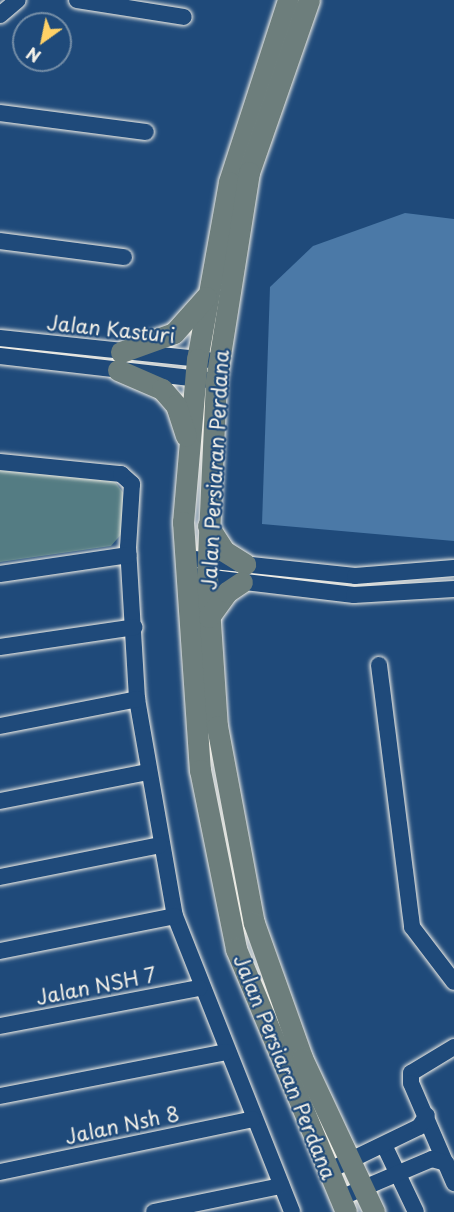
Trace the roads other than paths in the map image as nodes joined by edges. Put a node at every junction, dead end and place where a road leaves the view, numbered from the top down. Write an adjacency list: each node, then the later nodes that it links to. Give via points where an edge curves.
1 (18, 0): 5 (street)
2 (77, 0): 6 (street)
3 (288, 0): 11 (main road, Jalan Persiaran Perdana, via 229,182)
4 (309, 0): 16 (main road, Jalan Persiaran Perdana, via 249,172)
5 (0, 15)
6 (184, 17)
7 (0, 113): 8 (street)
8 (146, 132)
9 (0, 241): 10 (street)
10 (124, 257)
11 (209, 293): 14 (main road, via 174,333); 15 (main road, Jalan Persiaran Perdana)
12 (0, 338): 14 (street, Jalan Kasturi)
13 (0, 356): 14 (street, Jalan Kasturi)
14 (120, 361): 15 (street, Jalan Kasturi); 17 (main road, via 162,389 176,405)
15 (195, 369): 16 (street, Jalan Kasturi); 17 (main road, Jalan Persiaran Perdana)
16 (217, 371): 19 (main road, Jalan Persiaran Perdana)
17 (188, 441): 21 (main road, Jalan Persiaran Perdana)
18 (0, 462): 20 (street, via 127,477)
19 (208, 525): 21 (main road, Jalan Persiaran Perdana); 23 (main road)
20 (129, 555): 24 (street); 27 (street)
21 (196, 567): 23 (street); 26 (main road, Jalan Persiaran Perdana); 49 (main road, Jalan Persiaran Perdana, via 200,770 236,950)
22 (454, 568): 23 (street, via 355,576)
23 (244, 573): 25 (street, via 354,595); 26 (main road)
24 (0, 574)
25 (454, 589)
26 (209, 617): 47 (main road, Jalan Persiaran Perdana, via 217,726 254,923 302,1058)
27 (135, 627): 28 (street); 30 (street)
28 (0, 647)
29 (379, 665): 38 (street, via 412,927)
30 (137, 699): 31 (street); 32 (street)
31 (0, 726)
32 (148, 772): 33 (street); 34 (street)
33 (0, 801)
34 (160, 845): 35 (street); 36 (street)
35 (0, 877)
36 (175, 916): 37 (street); 39 (street)
37 (0, 951)
38 (454, 982)
39 (199, 988): 40 (street, Jalan NSH 7); 42 (street)
40 (0, 1026)
41 (454, 1047): 44 (street, via 411,1073)
42 (226, 1052): 43 (street); 45 (street)
43 (0, 1096)
44 (427, 1114): 46 (street, via 418,1127); 48 (street)
45 (253, 1119): 50 (street, Jalan Nsh 8); 53 (street)
46 (384, 1145): 47 (street); 51 (street)
47 (350, 1162): 49 (street); 54 (main road, Jalan Persiaran Perdana)
48 (446, 1162): 51 (street, via 432,1159); 52 (street)
49 (328, 1171): 55 (main road, Jalan Persiaran Perdana)
50 (0, 1172)
51 (398, 1174): 54 (street); 59 (street)
52 (454, 1183)
53 (280, 1186): 56 (street); 57 (street)
54 (363, 1188): 55 (street); 58 (main road, Jalan Persiaran Perdana)
55 (343, 1205)
56 (154, 1212)
57 (292, 1212)
58 (374, 1212)
59 (416, 1212)

